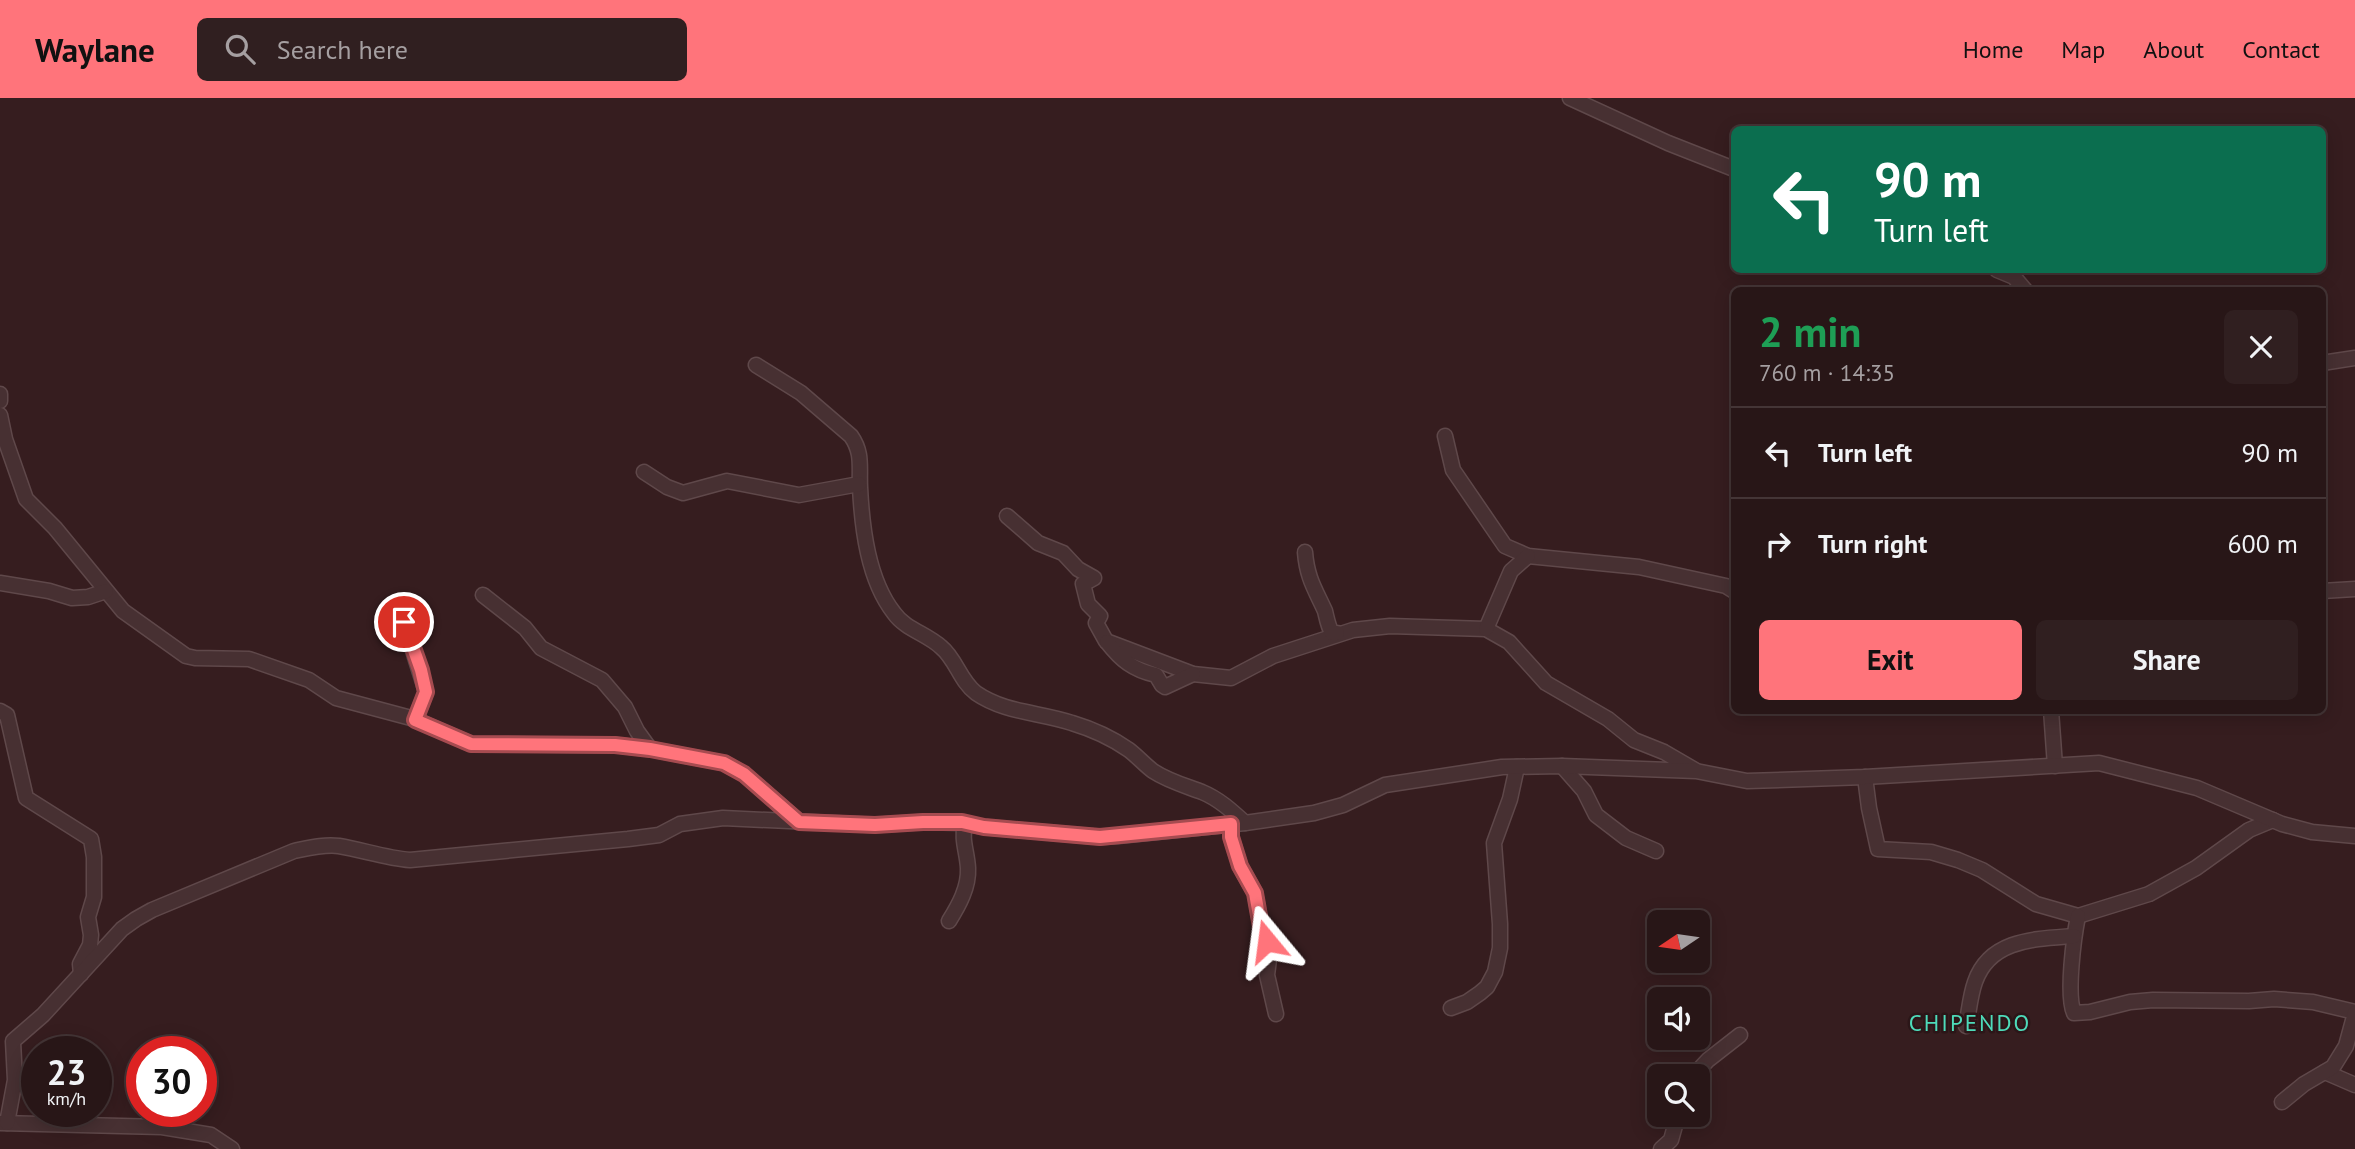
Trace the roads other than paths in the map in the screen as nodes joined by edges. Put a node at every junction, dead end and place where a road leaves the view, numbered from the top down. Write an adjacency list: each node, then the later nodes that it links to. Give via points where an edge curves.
1 (1570, 98): 2 (street)
2 (1731, 168)
3 (2004, 273): 4 (street)
4 (2022, 287)
5 (2355, 358): 6 (street)
6 (2326, 362)
7 (756, 365): 13 (street, via 801,393 851,436 860,450)
8 (0, 394): 9 (street)
9 (0, 401)
10 (0, 415): 20 (street, via 26,499)
11 (1445, 436): 16 (street, via 1453,470 1495,534 1505,547)
12 (644, 472): 13 (street, via 683,493 727,481 799,495)
13 (859, 484): 40 (street, via 868,548 887,602 903,622 944,649 976,692 1013,710 1071,722 1107,737 1155,772 1228,807)
14 (1007, 516): 26 (street, via 1038,543 1063,553 1094,578 1083,584 1088,604 1100,616 1096,623)
15 (1305, 552): 25 (street, via 1329,629)
16 (1528, 556): 18 (street, via 1639,567); 24 (street, via 1511,571)
17 (0, 583): 20 (street, via 72,598)
18 (1731, 589)
19 (2355, 589): 21 (street)
20 (106, 591): 30 (street, via 139,624 186,656 249,659 309,680 336,698)
21 (2326, 591)
22 (483, 595): 31 (street, via 525,628 541,648 602,680)
23 (404, 622): 30 (street, via 426,692)
24 (1486, 629): 25 (street, via 1390,626); 35 (street, via 1509,642 1546,683 1634,740)
25 (1337, 633): 27 (street, via 1273,656 1231,678)
26 (1106, 641): 27 (street); 27 (street, via 1120,659 1156,675 1166,687)
27 (1193, 674)
28 (0, 711): 46 (street, via 8,715 26,798 91,838 94,897 88,917 90,945 80,964)
29 (2051, 714): 33 (street)
30 (415, 720): 31 (street, via 471,744)
31 (650, 749): 38 (street, via 733,767)
32 (1562, 766): 34 (street); 35 (street); 42 (street, via 1584,791 1596,814 1626,838)
33 (2055, 766): 36 (street); 37 (street, via 2099,762 2137,771 2197,788)
34 (1517, 767): 40 (street, via 1405,780 1314,813); 47 (street, via 1494,843 1500,925 1495,972 1480,993)
35 (1696, 771): 36 (street, via 1747,781)
36 (1865, 777): 43 (street, via 1878,849 1931,852 1958,860 2036,904)
37 (2273, 820): 41 (street, via 2312,832); 43 (street, via 2249,830 2159,890)
38 (799, 822): 39 (street); 46 (street, via 699,820 659,835 410,860 338,846 307,848 152,910 122,929)
39 (965, 823): 40 (street, via 1100,837); 44 (street, via 962,837 968,870 962,900)
40 (1238, 824): 49 (street, via 1231,837 1255,893 1270,952 1267,975)
41 (2355, 836)
42 (1656, 851)
43 (2078, 916): 45 (street)
44 (949, 921)
45 (2074, 936): 48 (street, via 2074,1013 2130,1002 2287,999); 50 (street, via 2031,939 2000,950 1974,984)
46 (81, 974): 56 (street, via 13,1041 15,1080)
47 (1451, 1008)
48 (2355, 1013): 53 (street, via 2344,1050)
49 (1276, 1014)
50 (1966, 1026)
51 (1740, 1035): 52 (street)
52 (1704, 1064)
53 (2325, 1072): 54 (street); 55 (street)
54 (2355, 1085)
55 (2282, 1102)
56 (3, 1123): 58 (street, via 162,1127 211,1135)
57 (1675, 1127): 59 (street, via 1671,1140)
58 (232, 1149)
59 (1661, 1149)

